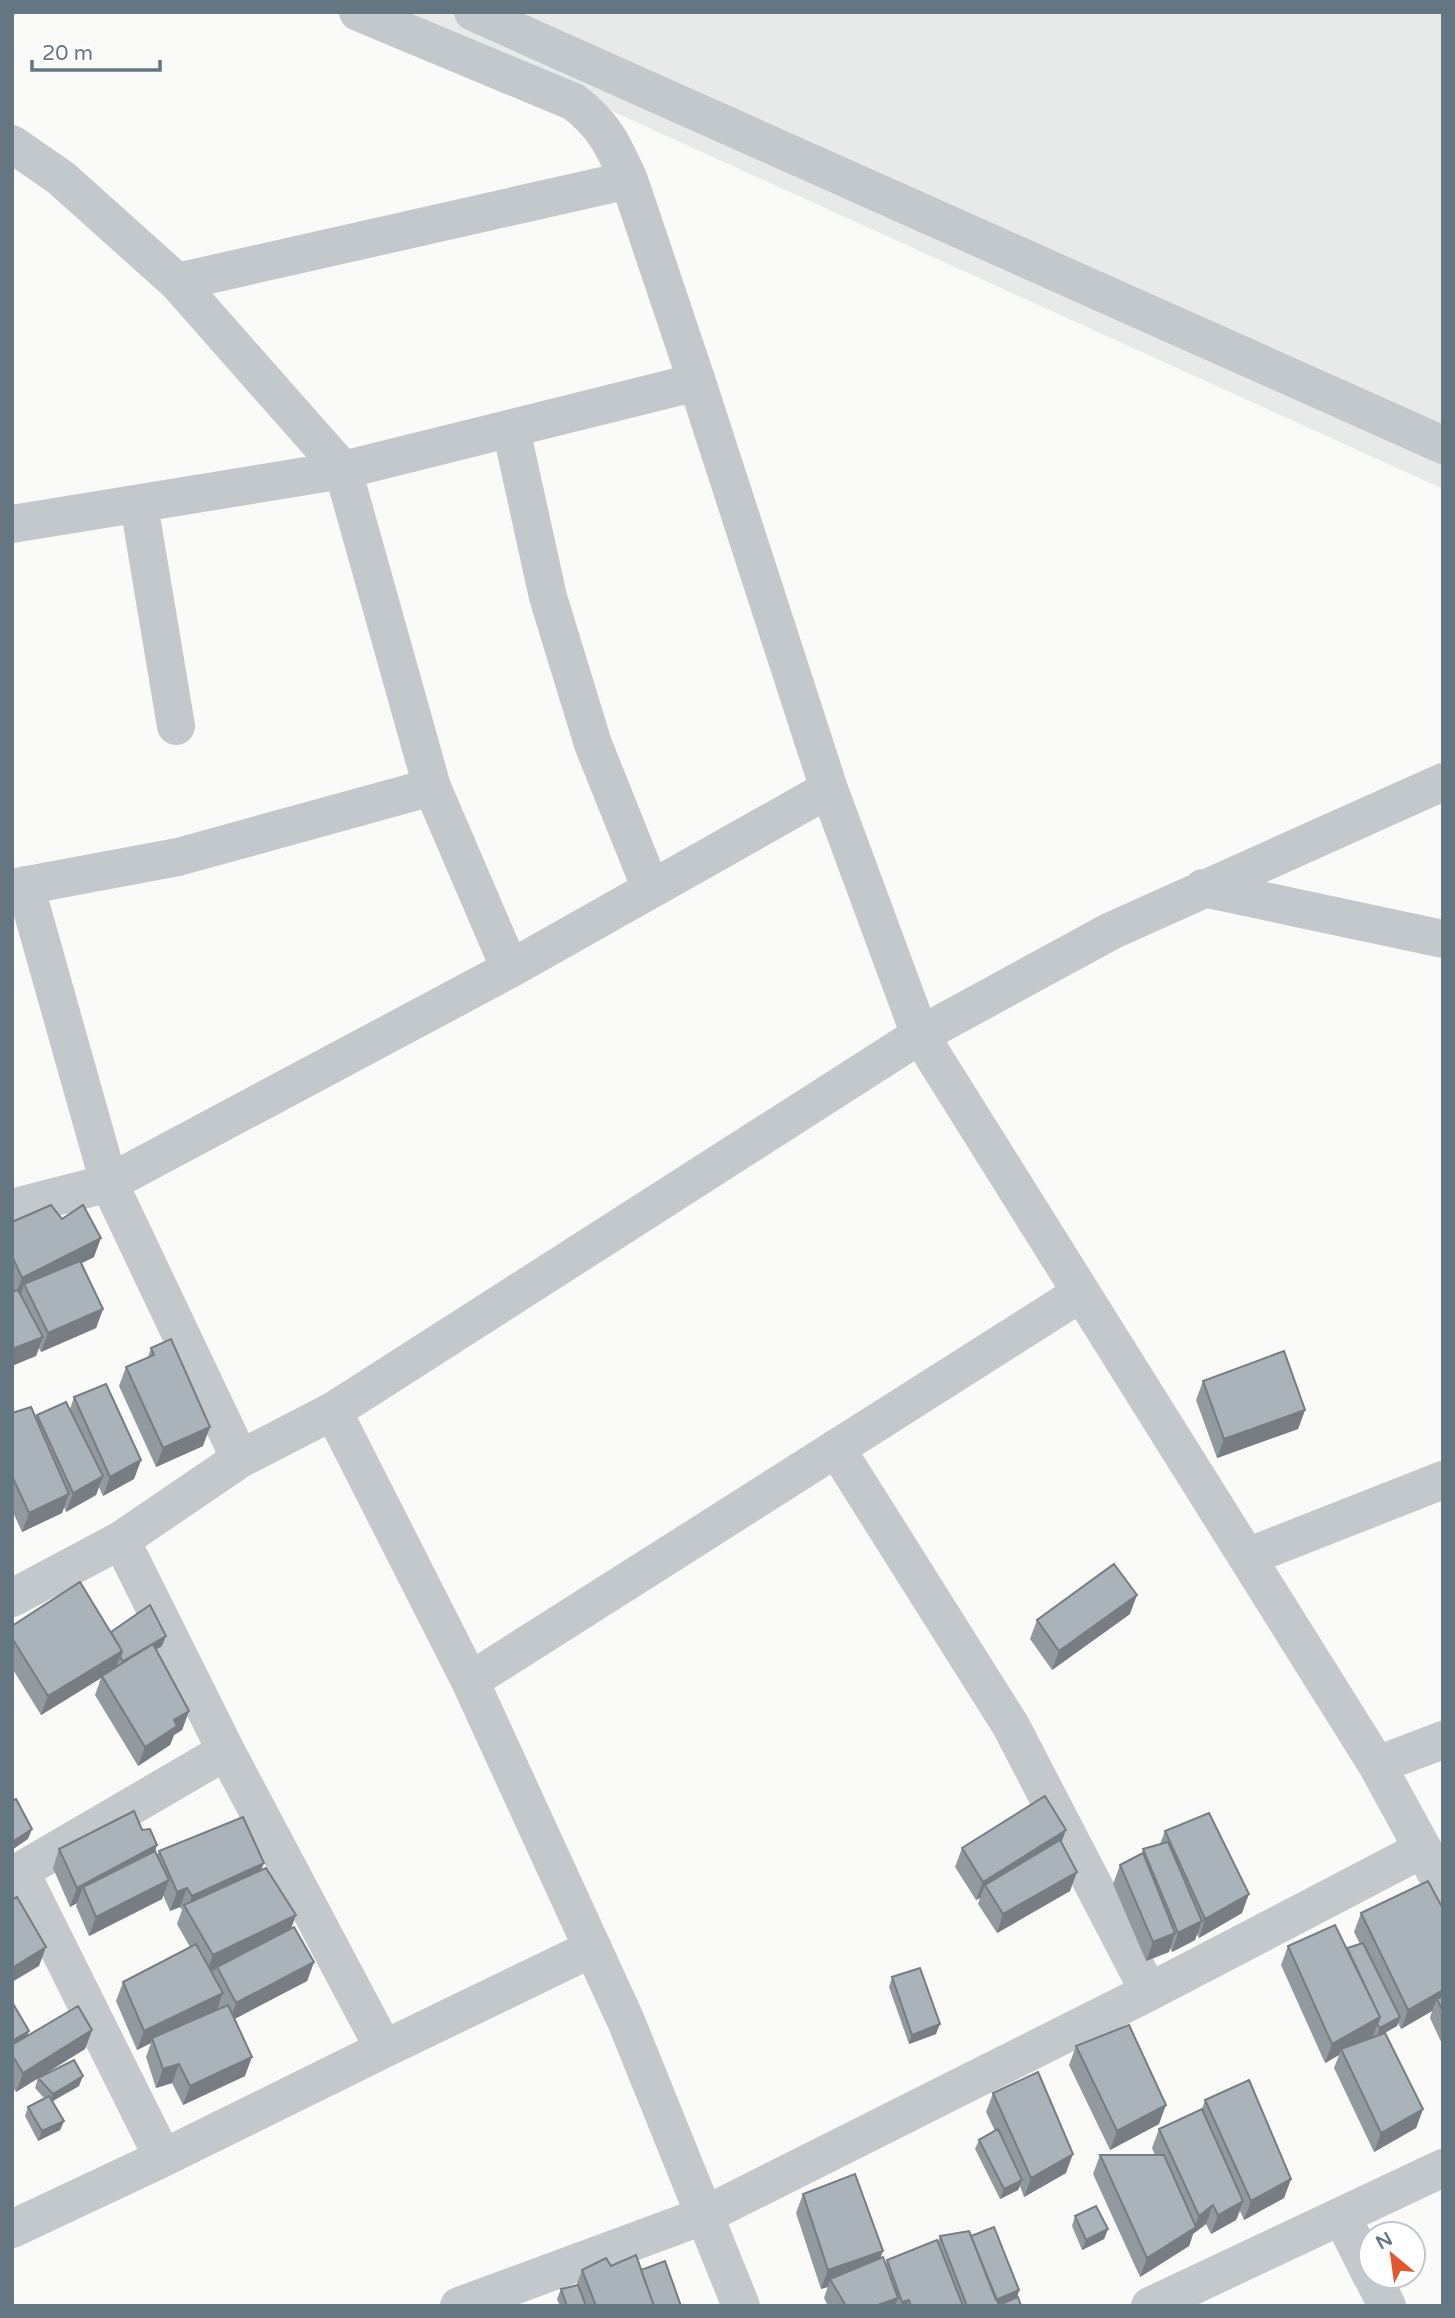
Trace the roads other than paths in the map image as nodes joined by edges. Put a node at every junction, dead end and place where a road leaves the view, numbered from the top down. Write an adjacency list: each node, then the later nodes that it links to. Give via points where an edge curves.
1 (358, 12): 4 (street, via 574,102 610,136)
2 (473, 12): 8 (street)
3 (12, 144): 5 (street, via 61,178)
4 (629, 180): 5 (street); 6 (street)
5 (177, 282): 9 (street)
6 (697, 382): 7 (street); 15 (street)
7 (511, 429): 9 (street); 18 (street, via 556,624 593,744)
8 (1443, 444)
9 (343, 470): 10 (street); 14 (street)
10 (139, 505): 11 (street); 12 (street)
11 (12, 524)
12 (176, 726)
13 (1443, 782): 17 (street)
14 (432, 787): 16 (street, via 178,857); 20 (street)
15 (829, 789): 18 (street); 21 (street)
16 (19, 886): 22 (street)
17 (1203, 888): 19 (street); 21 (street, via 1111,931)
18 (650, 889): 20 (street)
19 (1443, 939)
20 (510, 969): 22 (street)
21 (920, 1035): 24 (street); 25 (street)
22 (109, 1183): 23 (street); 27 (street)
23 (12, 1208)
24 (1081, 1293): 26 (street); 30 (street)
25 (333, 1411): 27 (street); 32 (street)
26 (836, 1448): 32 (street); 40 (street, via 1012,1726)
27 (240, 1459): 29 (street)
28 (1443, 1480): 30 (street)
29 (121, 1540): 31 (street); 34 (street)
30 (1247, 1557): 35 (street)
31 (15, 1588)
32 (470, 1681): 39 (street)
33 (1443, 1740): 35 (street)
34 (226, 1751): 37 (street); 41 (street)
35 (1377, 1765): 36 (street)
36 (1423, 1849): 38 (street); 40 (street)
37 (16, 1873): 42 (street)
38 (1443, 1886)
39 (593, 1948): 41 (street); 44 (street)
40 (1149, 1992): 44 (street)
41 (384, 2049): 42 (street)
42 (163, 2158): 46 (street)
43 (1443, 2168): 45 (street)
44 (703, 2216): 49 (street); 50 (street)
45 (1342, 2217): 47 (street); 51 (street)
46 (12, 2229)
47 (1357, 2248)
48 (1378, 2290): 52 (street)
49 (458, 2306)
50 (741, 2306)
51 (1150, 2306)
52 (1387, 2306)

